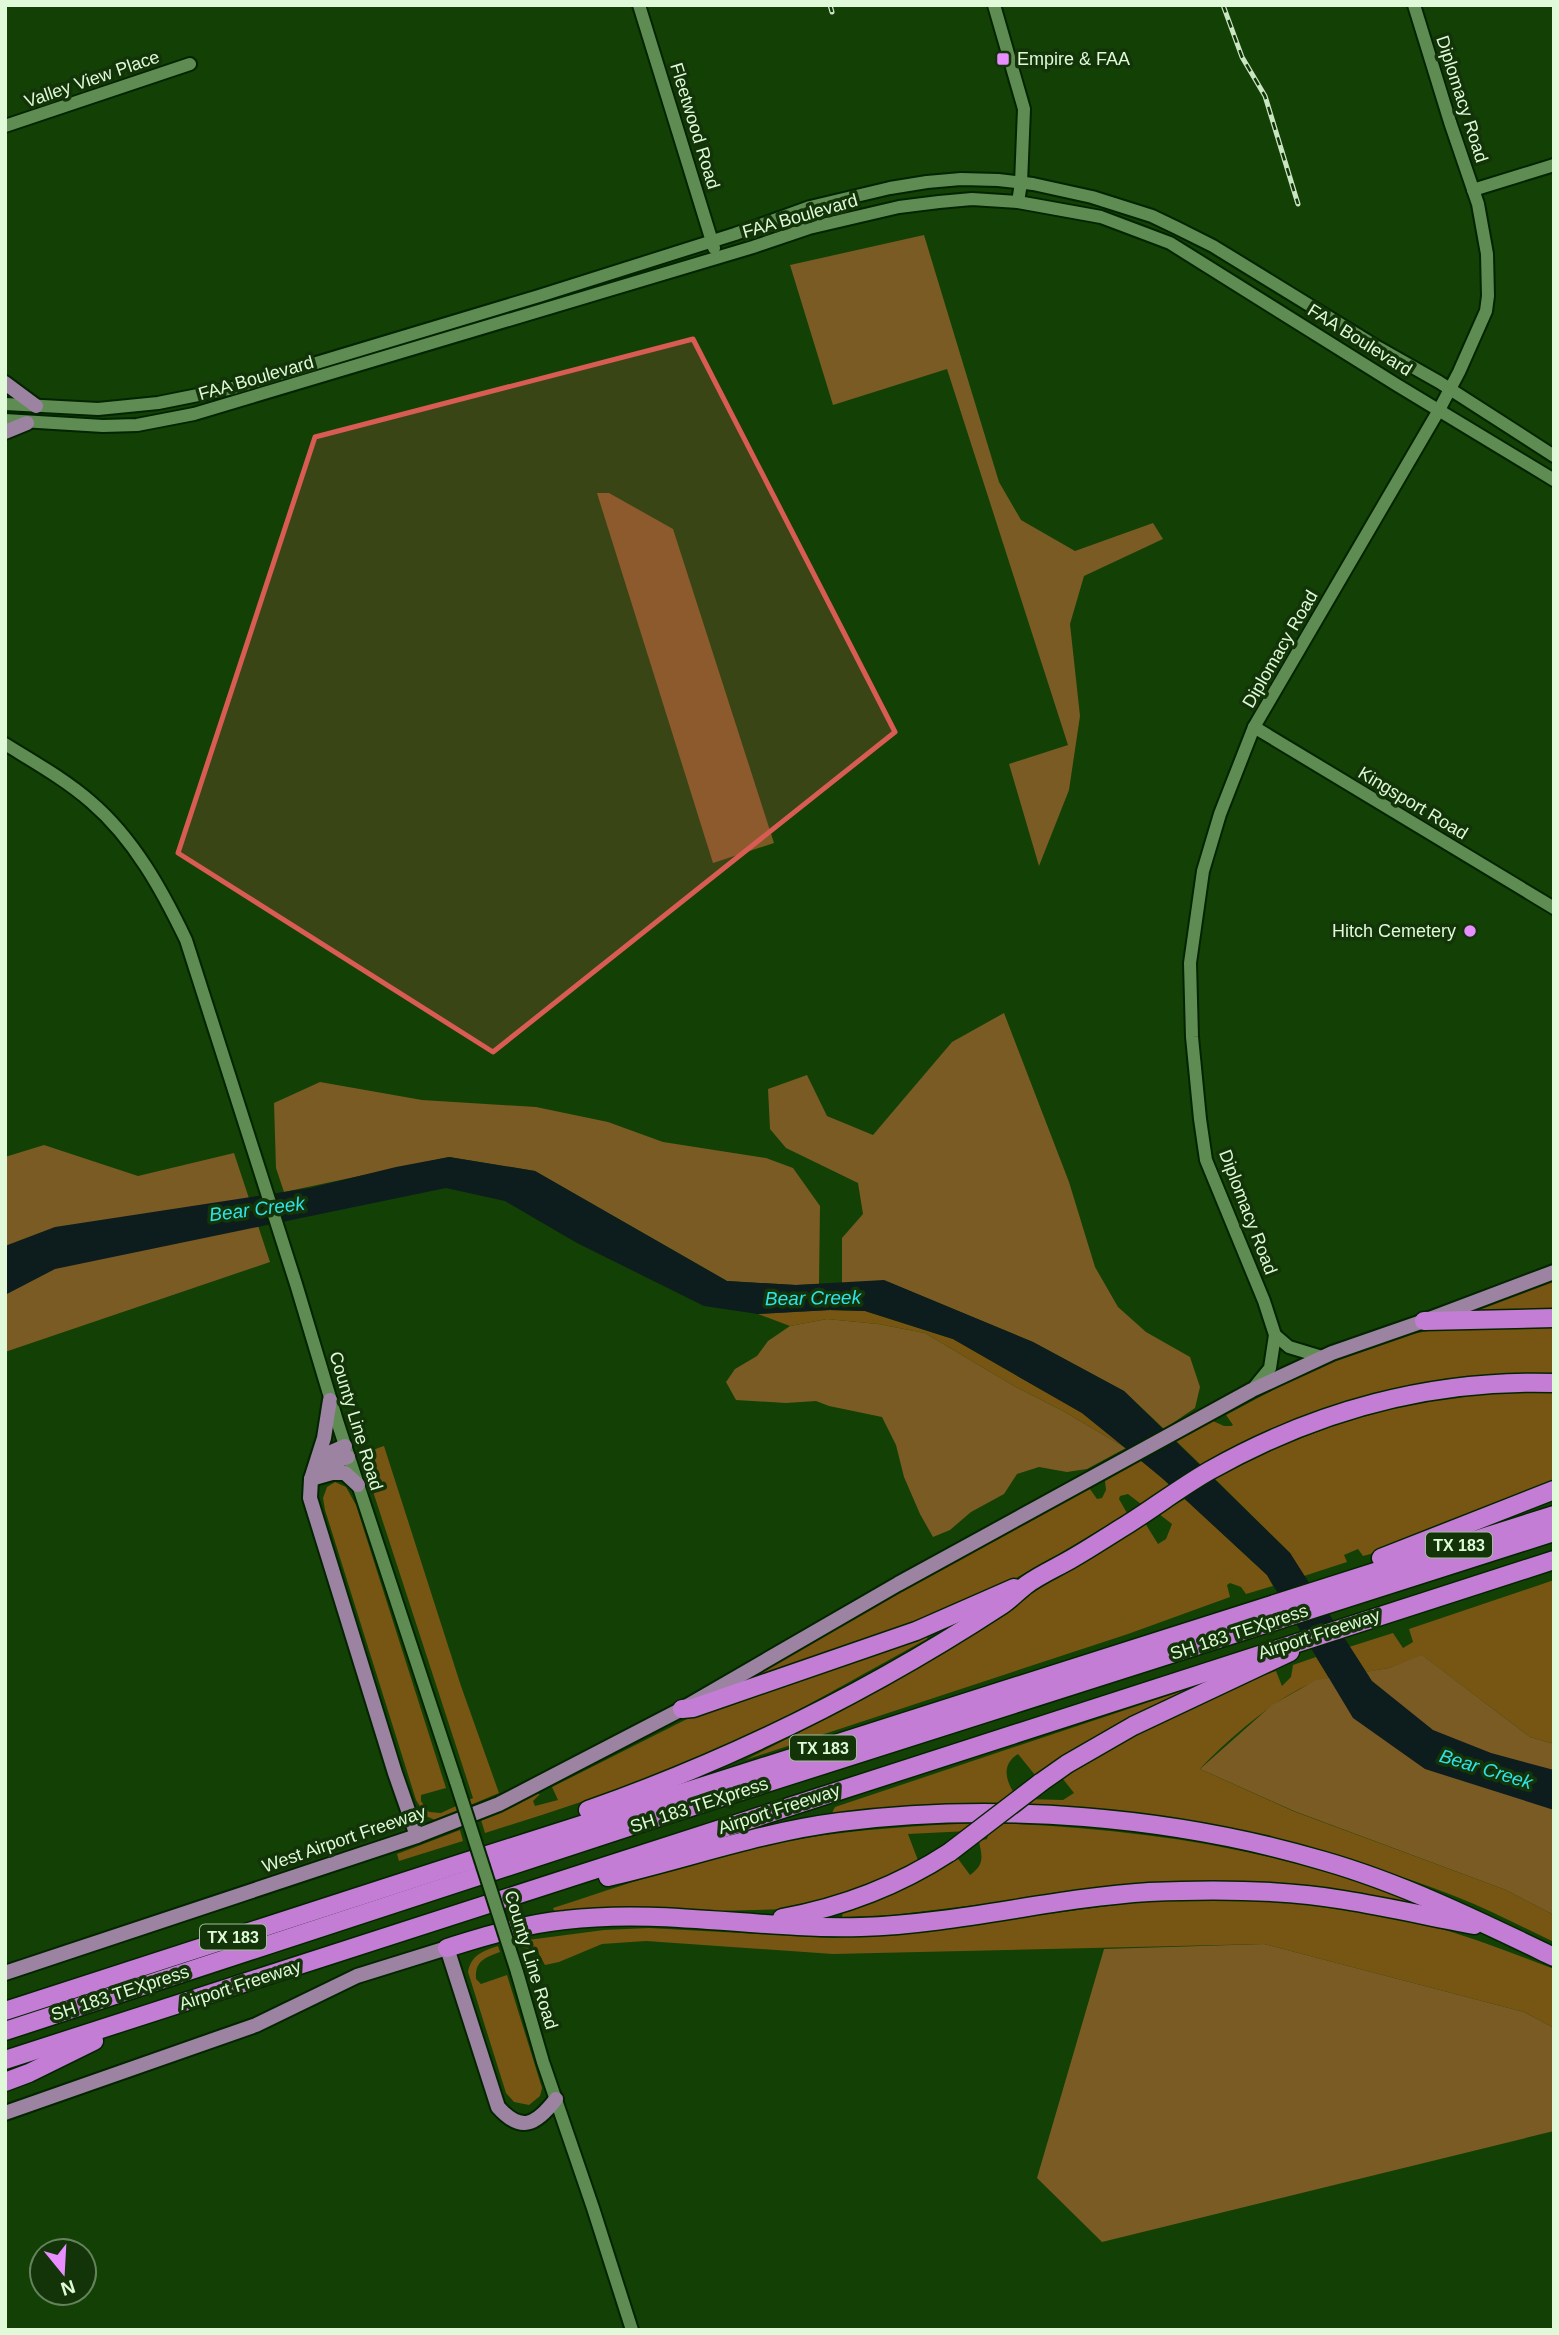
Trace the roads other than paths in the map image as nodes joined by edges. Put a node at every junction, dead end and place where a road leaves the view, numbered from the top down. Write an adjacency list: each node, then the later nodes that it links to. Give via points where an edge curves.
1 (639, 5): 13 (street, Fleetwood Road)
2 (994, 5): 7 (street, via 1024,109)
3 (1414, 5): 8 (street, Diplomacy Road)
4 (190, 64): 5 (street, Valley View Place)
5 (5, 127)
6 (1554, 165): 8 (street)
7 (1021, 183): 9 (street, FAA Boulevard, via 961,179); 10 (street); 12 (street, FAA Boulevard, via 1124,206)
8 (1473, 190): 24 (street, Diplomacy Road, via 1484,236 1488,296 1486,311)
9 (857, 196): 11 (street); 13 (street, FAA Boulevard)
10 (1018, 202): 11 (street, FAA Boulevard, via 972,199); 14 (street, FAA Boulevard, via 1101,217)
11 (865, 215): 15 (street, FAA Boulevard)
12 (1177, 228): 14 (street); 17 (street, FAA Boulevard)
13 (712, 240): 15 (street, Fleetwood Road); 16 (street, FAA Boulevard)
14 (1170, 243): 20 (street, FAA Boulevard)
15 (717, 258): 18 (street, FAA Boulevard)
16 (539, 296): 18 (street); 19 (street, FAA Boulevard)
17 (1312, 308): 20 (street); 24 (street, FAA Boulevard)
18 (543, 310): 19 (street, FAA Boulevard)
19 (489, 318): 21 (street, FAA Boulevard); 22 (street, FAA Boulevard)
20 (1304, 325): 27 (street, FAA Boulevard)
21 (340, 356): 22 (street); 26 (street, FAA Boulevard, via 233,388 158,403 98,409)
22 (344, 370): 29 (street, FAA Boulevard, via 237,403 137,425)
23 (5, 383): 26 (main road)
24 (1450, 389): 27 (street, Diplomacy Road); 31 (street, FAA Boulevard)
25 (5, 404): 26 (street, FAA Boulevard)
26 (36, 406)
27 (1439, 410): 32 (street, FAA Boulevard); 33 (street, Diplomacy Road)
28 (5, 420): 29 (street, FAA Boulevard)
29 (27, 423): 30 (main road)
30 (5, 432)
31 (1554, 456)
32 (1554, 480)
33 (1254, 727): 35 (street, Kingsport Road); 39 (street, Diplomacy Road, via 1203,871 1190,962 1192,1037 1206,1160)
34 (5, 744): 43 (street, County Line Road, via 91,802 161,888 186,940)
35 (1554, 908)
36 (1554, 1272): 38 (main road)
37 (1554, 1318): 38 (highway)
38 (1424, 1321): 40 (main road)
39 (1275, 1335): 40 (street, via 1289,1347); 42 (street, Diplomacy Road, via 1270,1368)
40 (1322, 1357): 42 (main road)
41 (1554, 1382): 52 (highway, via 1431,1390 1336,1413 1196,1479)
42 (1252, 1390): 55 (main road, via 879,1594)
43 (330, 1400): 44 (street, County Line Road); 45 (main road)
44 (347, 1451): 45 (main road, via 320,1457); 46 (street, County Line Road)
45 (311, 1479): 46 (main road, via 345,1473); 56 (main road, via 310,1498)
46 (358, 1485): 70 (street, County Line Road, bridge)
47 (1554, 1490): 53 (highway, via 1422,1544)
48 (1554, 1515): 53 (highway, Airport Freeway / TX 183)
49 (1554, 1532): 53 (highway, SH 183 TEXpress)
50 (1554, 1543): 53 (highway, SH 183 TEXpress)
51 (1554, 1560): 53 (highway, Airport Freeway / TX 183)
52 (1027, 1584): 55 (highway, via 916,1630); 57 (highway, via 1004,1604 914,1658 761,1741)
53 (1373, 1588): 54 (highway); 54 (highway, SH 183 TEXpress); 54 (highway, Airport Freeway / TX 183, via 1322,1634)
54 (1262, 1631): 57 (highway, Airport Freeway / TX 183, via 1185,1633); 58 (highway, Airport Freeway / TX 183); 59 (highway, bridge, via 1199,1694 1067,1764 950,1852 902,1881 809,1913); 66 (highway, SH 183 TEXpress, via 650,1820); 67 (highway, SH 183 TEXpress)
55 (682, 1709): 56 (main road, West Airport Freeway, via 499,1804)
56 (417, 1836): 63 (main road, West Airport Freeway)
57 (462, 1863): 64 (highway, Airport Freeway / TX 183)
58 (506, 1899): 60 (highway, via 805,1827 938,1814 1035,1815 1163,1827 1291,1852 1402,1887); 65 (highway, Airport Freeway / TX 183)
59 (748, 1923): 60 (highway, via 881,1926 1119,1895 1223,1890 1342,1899); 61 (highway, via 642,1917 565,1920)
60 (1495, 1928): 62 (highway)
61 (447, 1948): 70 (main road, via 498,2106 509,2120 523,2123 544,2114); 71 (main road, via 357,1976 256,2025)
62 (1554, 1957)
63 (5, 1973)
64 (5, 2011)
65 (146, 2016): 68 (highway, Airport Freeway / TX 183); 69 (highway)
66 (5, 2031)
67 (5, 2040)
68 (5, 2060)
69 (5, 2082)
70 (556, 2099): 72 (street, County Line Road)
71 (5, 2113)
72 (632, 2330)

